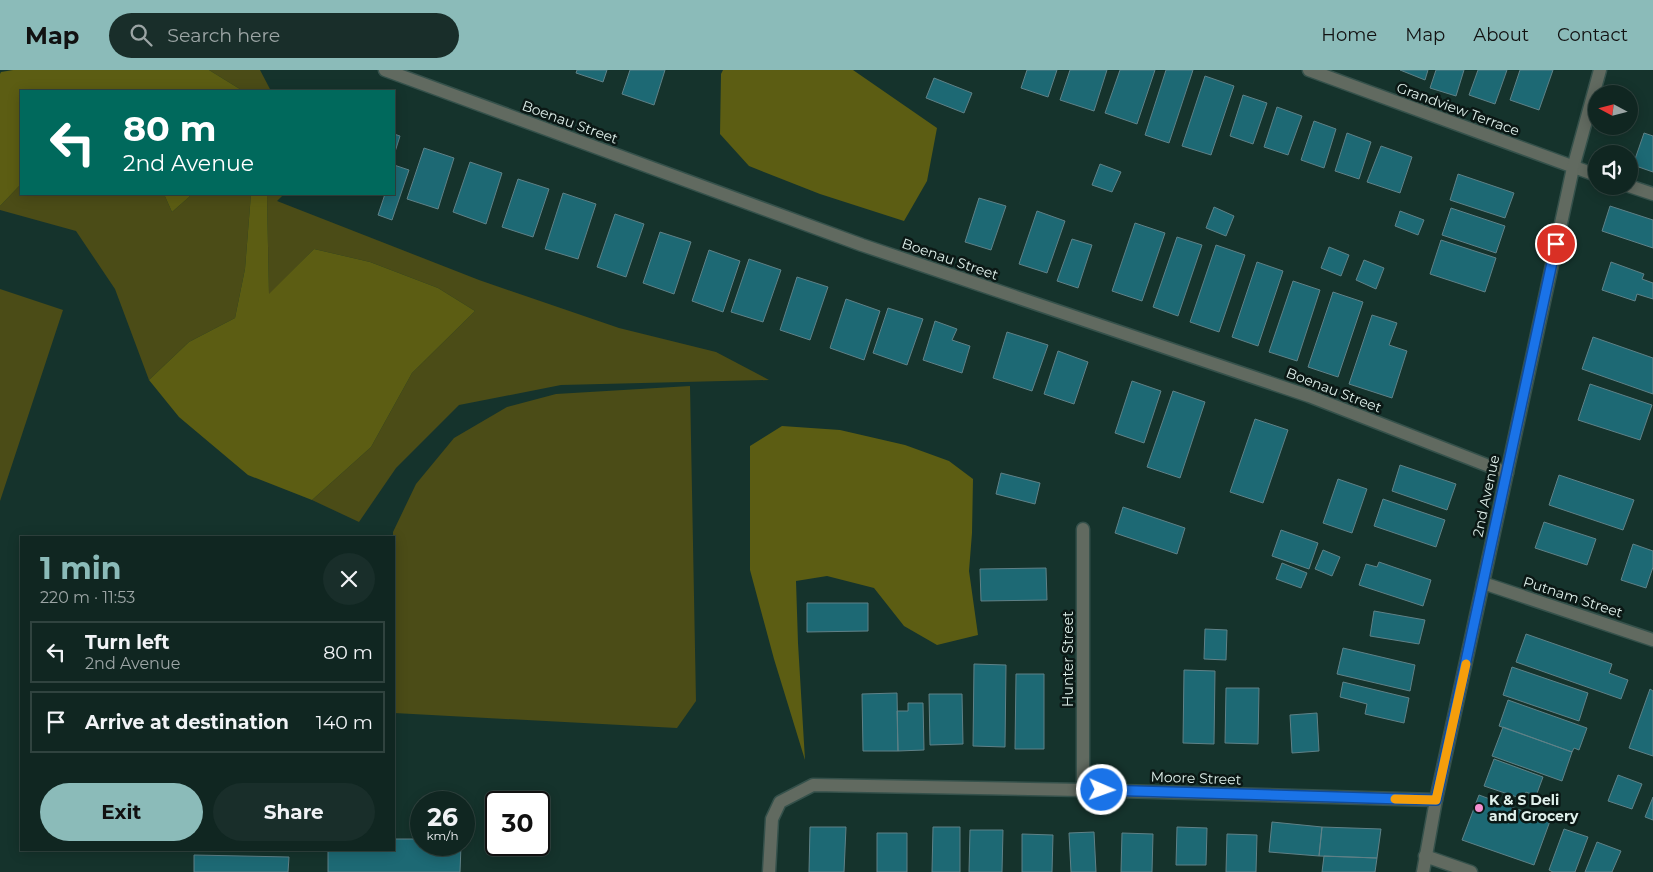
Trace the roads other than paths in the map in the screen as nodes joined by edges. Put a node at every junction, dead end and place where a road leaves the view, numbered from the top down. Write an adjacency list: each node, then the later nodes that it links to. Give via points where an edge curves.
1 (385, 70): 8 (street, Boenau Street, via 862,245 1309,396)
2 (1309, 70): 4 (street, Grandview Terrace)
3 (1600, 70): 4 (street, 2nd Avenue)
4 (1573, 168): 5 (street, Grandview Terrace); 8 (street, 2nd Avenue)
5 (1588, 173)
6 (1638, 189): 7 (street)
7 (1653, 194)
8 (1507, 473): 10 (street, 2nd Avenue)
9 (1083, 529): 12 (street, Hunter Street)
10 (1483, 583): 11 (street, Putnam Street); 13 (street, 2nd Avenue)
11 (1653, 640)
12 (1083, 790): 13 (street, Moore Street); 15 (street, Moore Street, via 813,785 780,802 772,819)
13 (1436, 800): 14 (street, 2nd Avenue)
14 (1425, 856): 16 (street, 2nd Avenue); 17 (street)
15 (769, 872)
16 (1423, 872)
17 (1471, 872)

